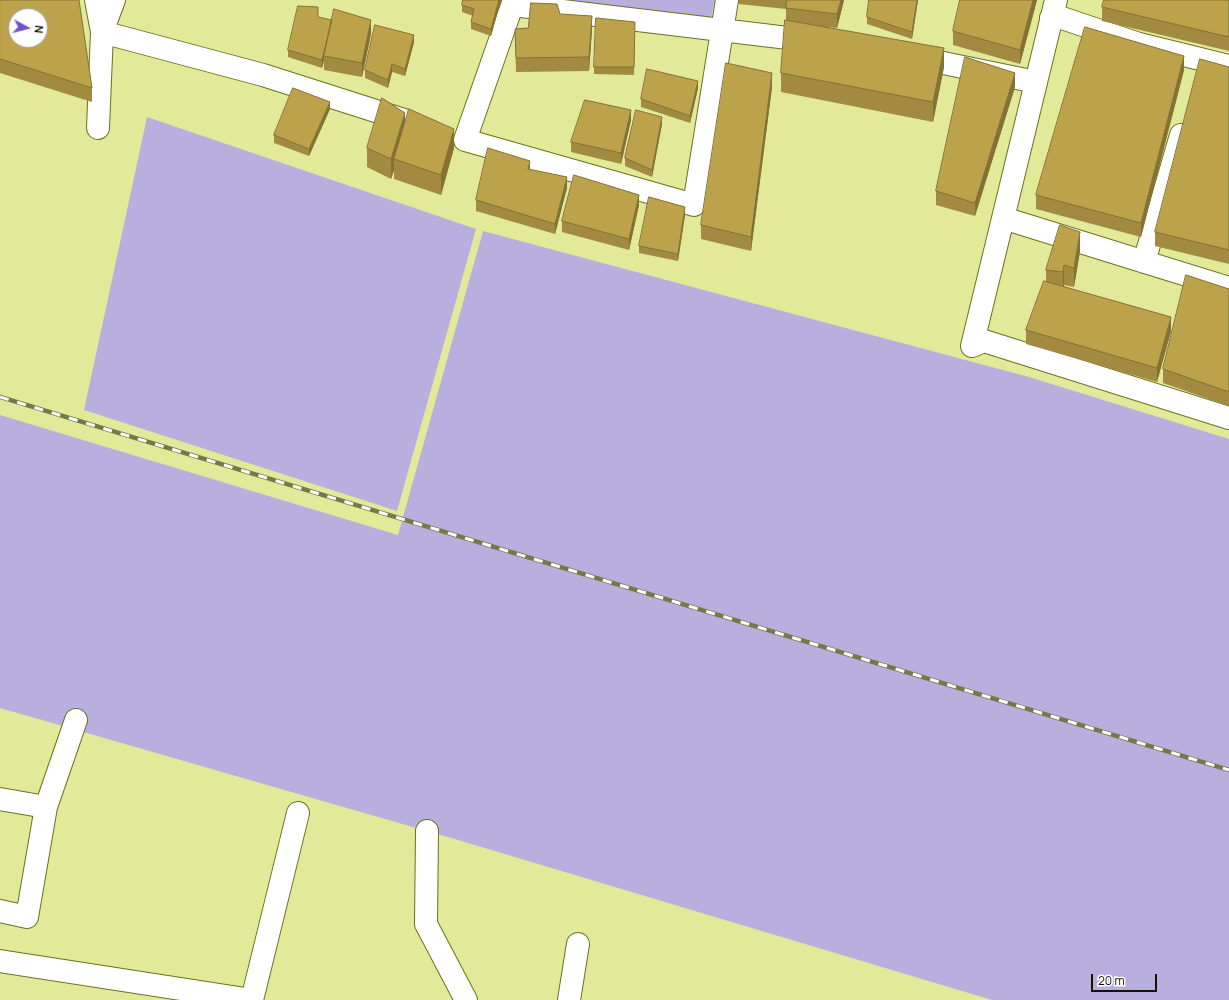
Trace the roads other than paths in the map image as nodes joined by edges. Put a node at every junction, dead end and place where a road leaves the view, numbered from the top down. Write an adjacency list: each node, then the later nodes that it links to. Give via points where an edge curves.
1 (96, 0): 7 (street)
2 (114, 0): 7 (street)
3 (727, 0): 6 (street)
4 (514, 2): 6 (street); 6 (street, via 458,138 694,205)
5 (1054, 9): 10 (street, via 1062,18 1139,44); 12 (street)
6 (722, 30): 8 (street)
7 (102, 32): 15 (street); 16 (street, via 263,75)
8 (831, 44)
9 (893, 52): 12 (street)
10 (1203, 60): 11 (street); 13 (street)
11 (1229, 66)
12 (1036, 82): 17 (street)
13 (1197, 82)
14 (1186, 120): 18 (street)
15 (98, 128)
16 (428, 128)
17 (1003, 218): 18 (street); 20 (street, via 972,346 984,341)
18 (1144, 262): 19 (street)
19 (1229, 288)
20 (1229, 418)
21 (76, 720): 23 (street)
22 (0, 799): 23 (street)
23 (46, 807): 26 (street, via 27,917)
24 (298, 813): 30 (street)
25 (427, 831): 31 (street, via 426,924)
26 (0, 911)
27 (578, 944): 32 (street)
28 (0, 961): 29 (street)
29 (222, 998): 30 (street)
30 (252, 1000)
31 (466, 1000)
32 (569, 1000)

